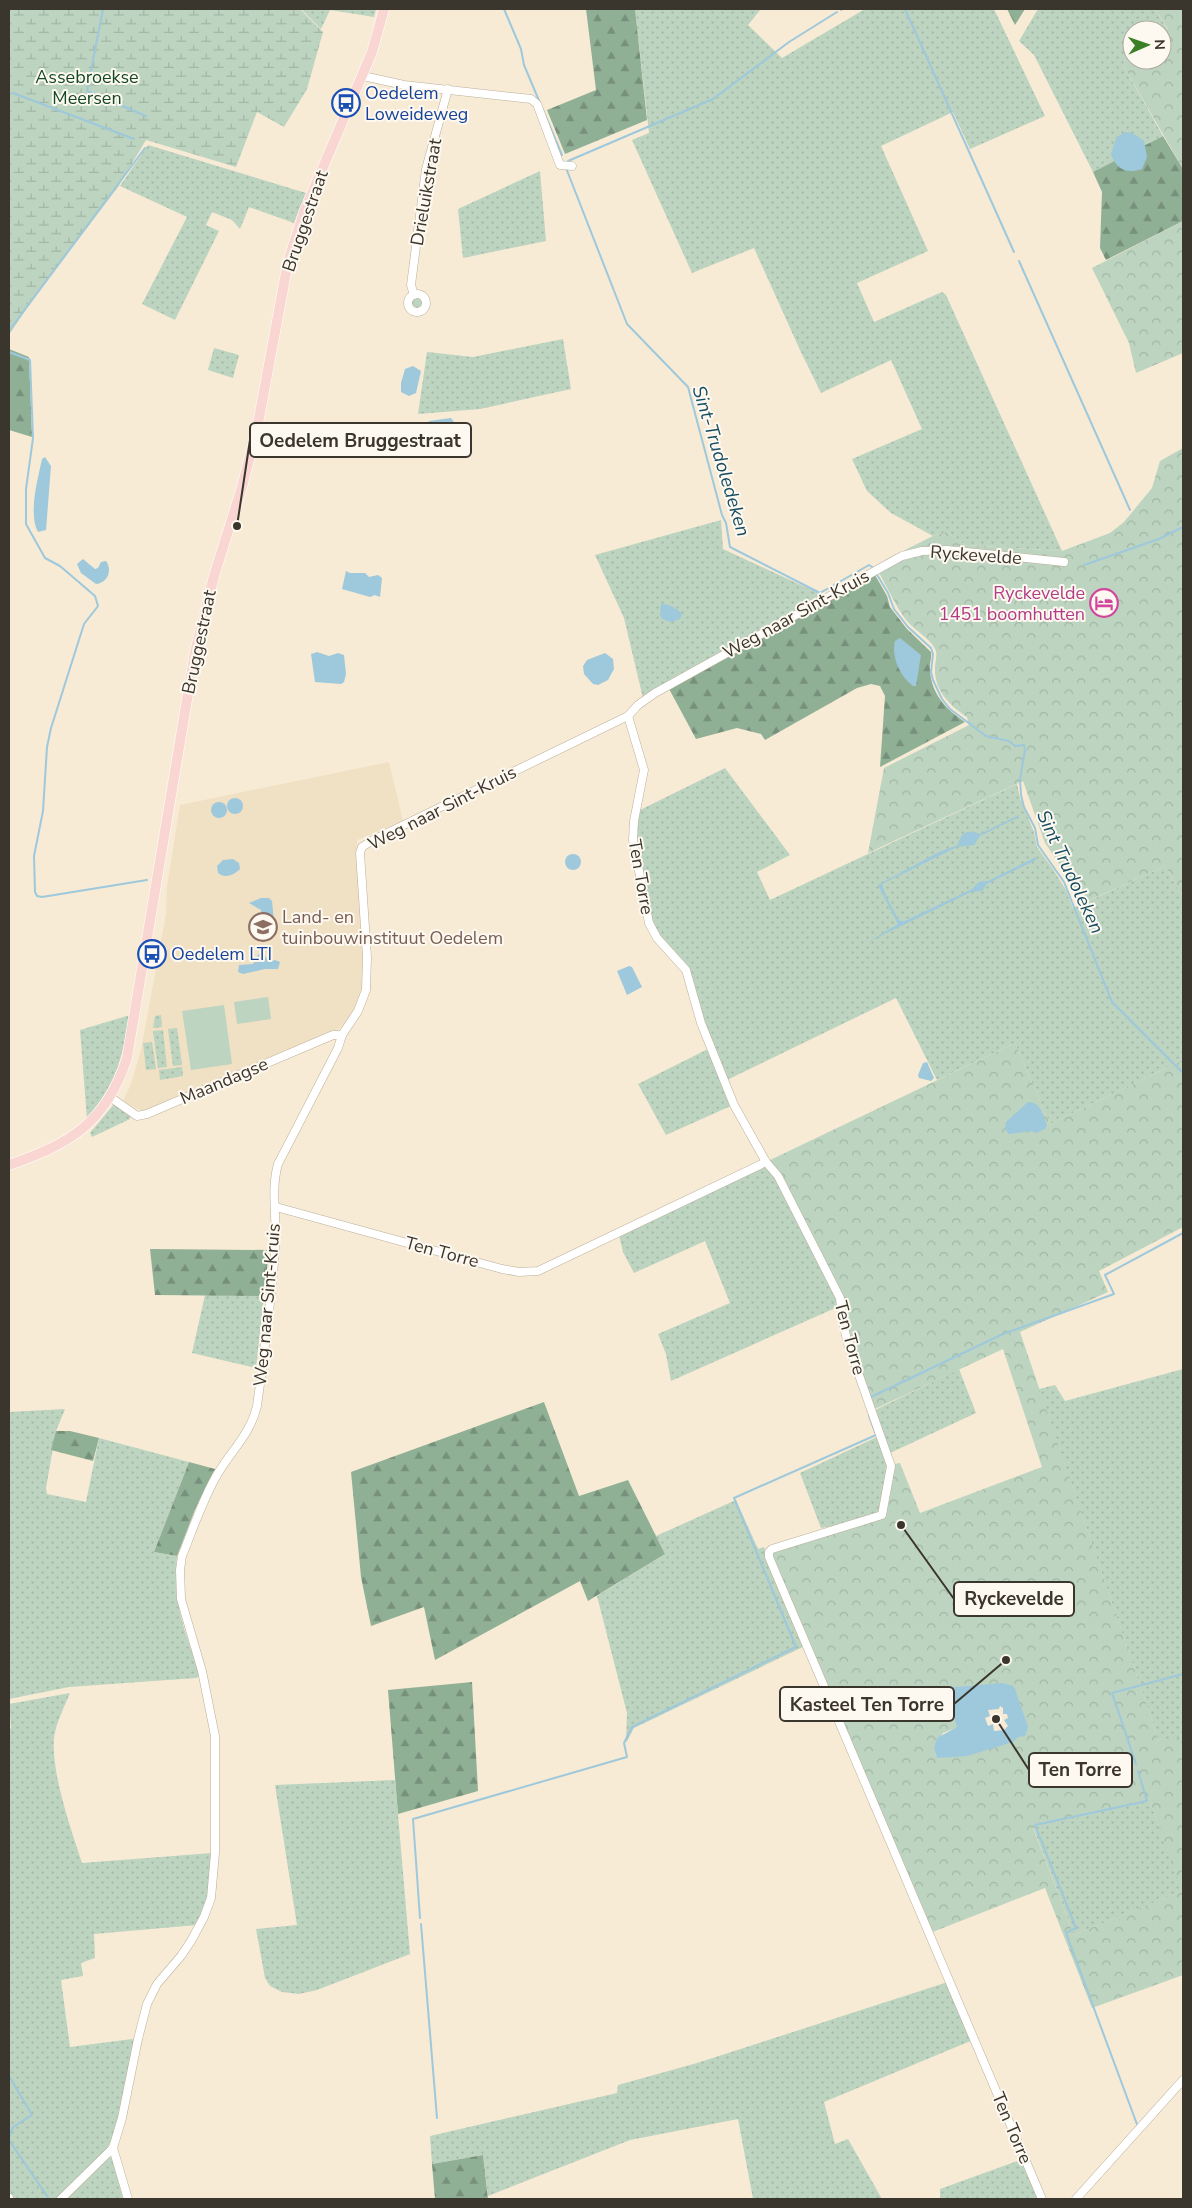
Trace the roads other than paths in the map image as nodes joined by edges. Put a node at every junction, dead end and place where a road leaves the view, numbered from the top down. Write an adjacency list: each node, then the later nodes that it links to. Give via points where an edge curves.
1 (384, 9): 2 (main road, Bruggestraat)
2 (362, 76): 3 (street); 10 (main road, Bruggestraat, via 307,205 288,262 257,429 195,652 131,1041 122,1075)
3 (448, 90): 4 (street, via 531,99 538,104 560,165); 5 (street, Drieluikstraat, via 426,169 410,285)
4 (572, 166)
5 (414, 295)
6 (890, 562): 7 (street, Ryckevelde, via 910,553 946,550); 8 (street, Weg naar Sint-Kruis, via 655,693)
7 (1064, 562)
8 (628, 716): 9 (street, Weg naar Sint-Kruis, via 362,847 366,990 358,1011); 11 (street, Ten Torre, via 644,770 633,840 647,918 658,938 686,970 701,1023 725,1085)
9 (342, 1034): 10 (street, Maandagse, via 147,1114 137,1116); 13 (street, Weg naar Sint-Kruis, via 338,1048 278,1164 274,1185)
10 (110, 1097): 12 (main road, Bruggestraat, via 94,1118 73,1137)
11 (766, 1162): 13 (street, Ten Torre, via 614,1236 531,1272 502,1269); 18 (street, Ten Torre, via 778,1176 838,1292 848,1344 889,1458 891,1472 882,1515 772,1548 768,1552 769,1557)
12 (9, 1165)
13 (276, 1207): 15 (street, Weg naar Sint-Kruis, via 276,1250 254,1418 245,1437 219,1470 182,1556 180,1570 183,1610 202,1671 215,1736 212,1890 208,1908 195,1934 147,2004 122,2118)
14 (1183, 2080): 19 (street)
15 (112, 2148): 16 (street, Weg naar Sint-Kruis); 17 (street)
16 (61, 2199)
17 (128, 2199)
18 (1042, 2199)
19 (1076, 2199)

